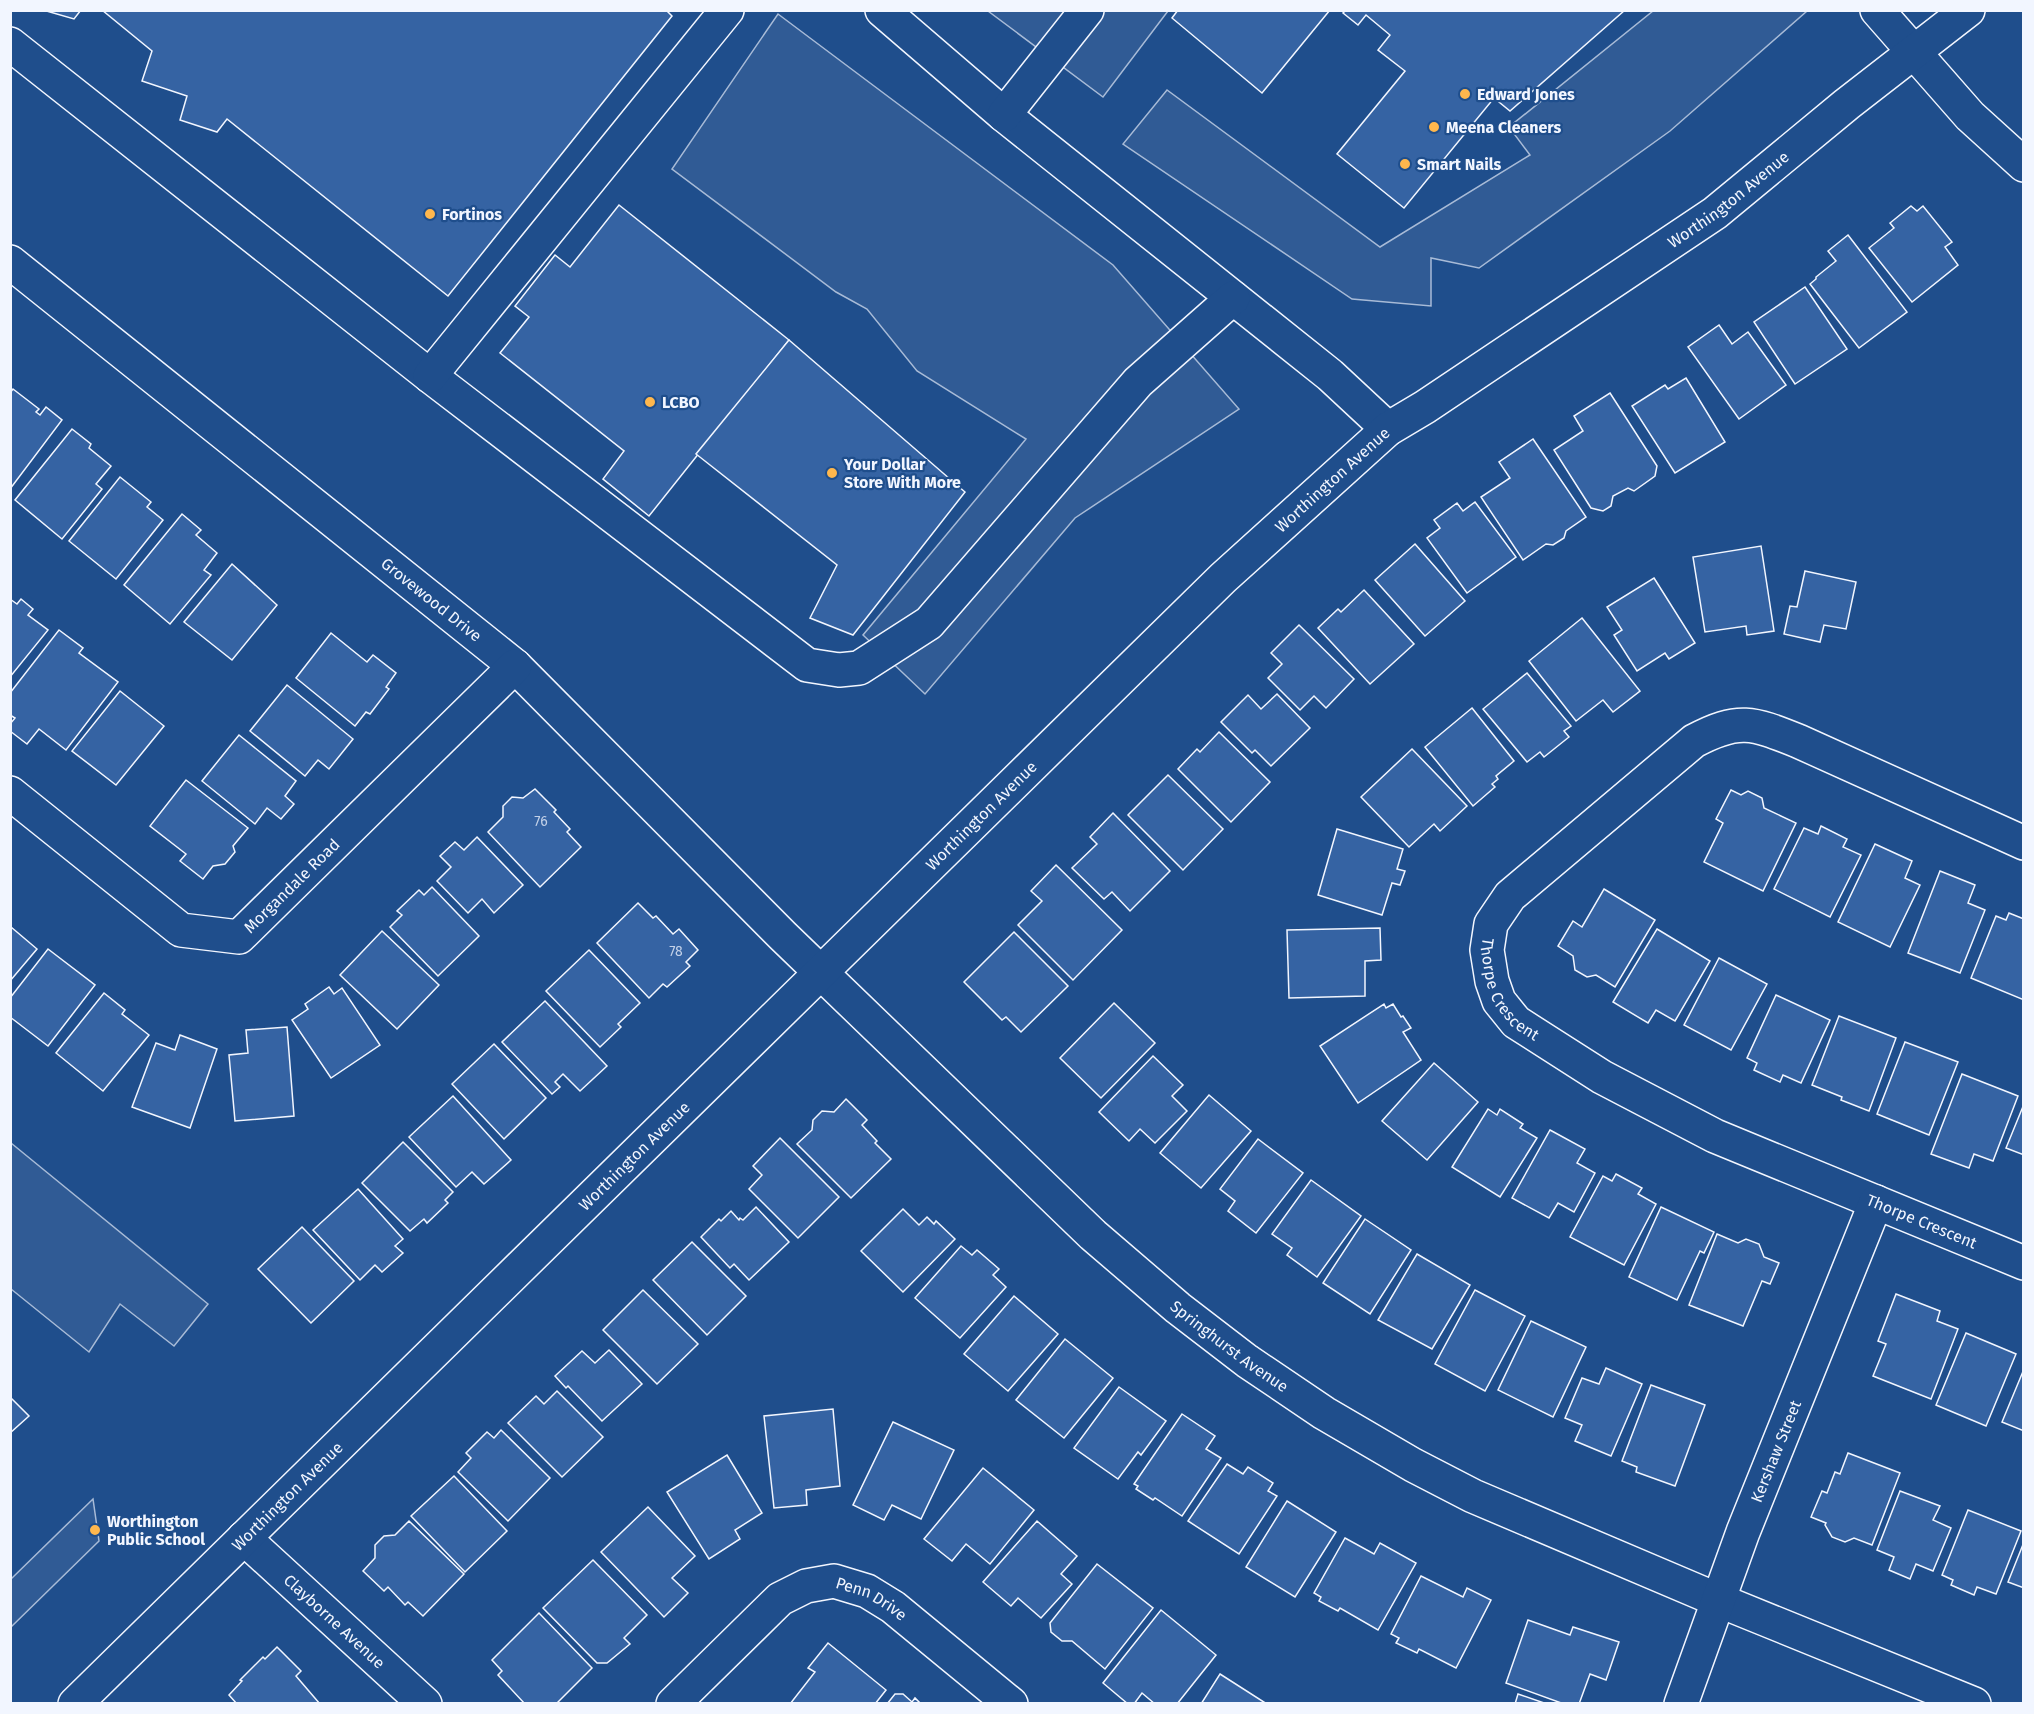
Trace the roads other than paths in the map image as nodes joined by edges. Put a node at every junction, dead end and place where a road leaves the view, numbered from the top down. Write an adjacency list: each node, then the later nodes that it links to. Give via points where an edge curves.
1 (727, 10): 12 (street)
2 (882, 10): 8 (street)
3 (1087, 10): 8 (street)
4 (1877, 10): 7 (street)
5 (1964, 12): 7 (street, Worthington Avenue)
6 (10, 44): 12 (street)
7 (1914, 52): 9 (street, via 1970,116); 13 (street, Worthington Avenue, via 1715,213)
8 (1004, 115): 11 (street)
9 (2024, 165)
10 (10, 262): 14 (street, Grovewood Drive)
11 (1233, 298): 12 (street, via 1138,382 929,623 860,668 839,670 807,665); 13 (street, via 1330,375)
12 (430, 376)
13 (1388, 429): 17 (street, Worthington Avenue, via 1223,578)
14 (515, 666): 15 (street, Morgandale Road, via 239,937 181,930); 17 (street, Grovewood Drive)
15 (10, 793)
16 (2024, 843): 18 (street, Thorpe Crescent, via 1798,741 1762,727 1742,725 1717,729 1694,741 1510,896 1491,924 1487,950 1492,981 1499,1001 1516,1022 1602,1077 1715,1136)
17 (821, 972): 20 (street, Worthington Avenue); 21 (street, Springhurst Avenue, via 1093,1235 1247,1362 1324,1413 1473,1496)
18 (1876, 1202): 19 (street, Thorpe Crescent); 21 (street, Kershaw Street)
19 (2024, 1263)
20 (244, 1538): 22 (street, Worthington Avenue); 23 (street, Clayborne Avenue)
21 (1718, 1600): 26 (street, Kershaw Street); 27 (street)
22 (75, 1704)
23 (425, 1704)
24 (673, 1704): 25 (street, Penn Drive, via 780,1599 806,1586 834,1581 867,1591 893,1607)
25 (1011, 1704)
26 (1681, 1704)
27 (1974, 1704)

